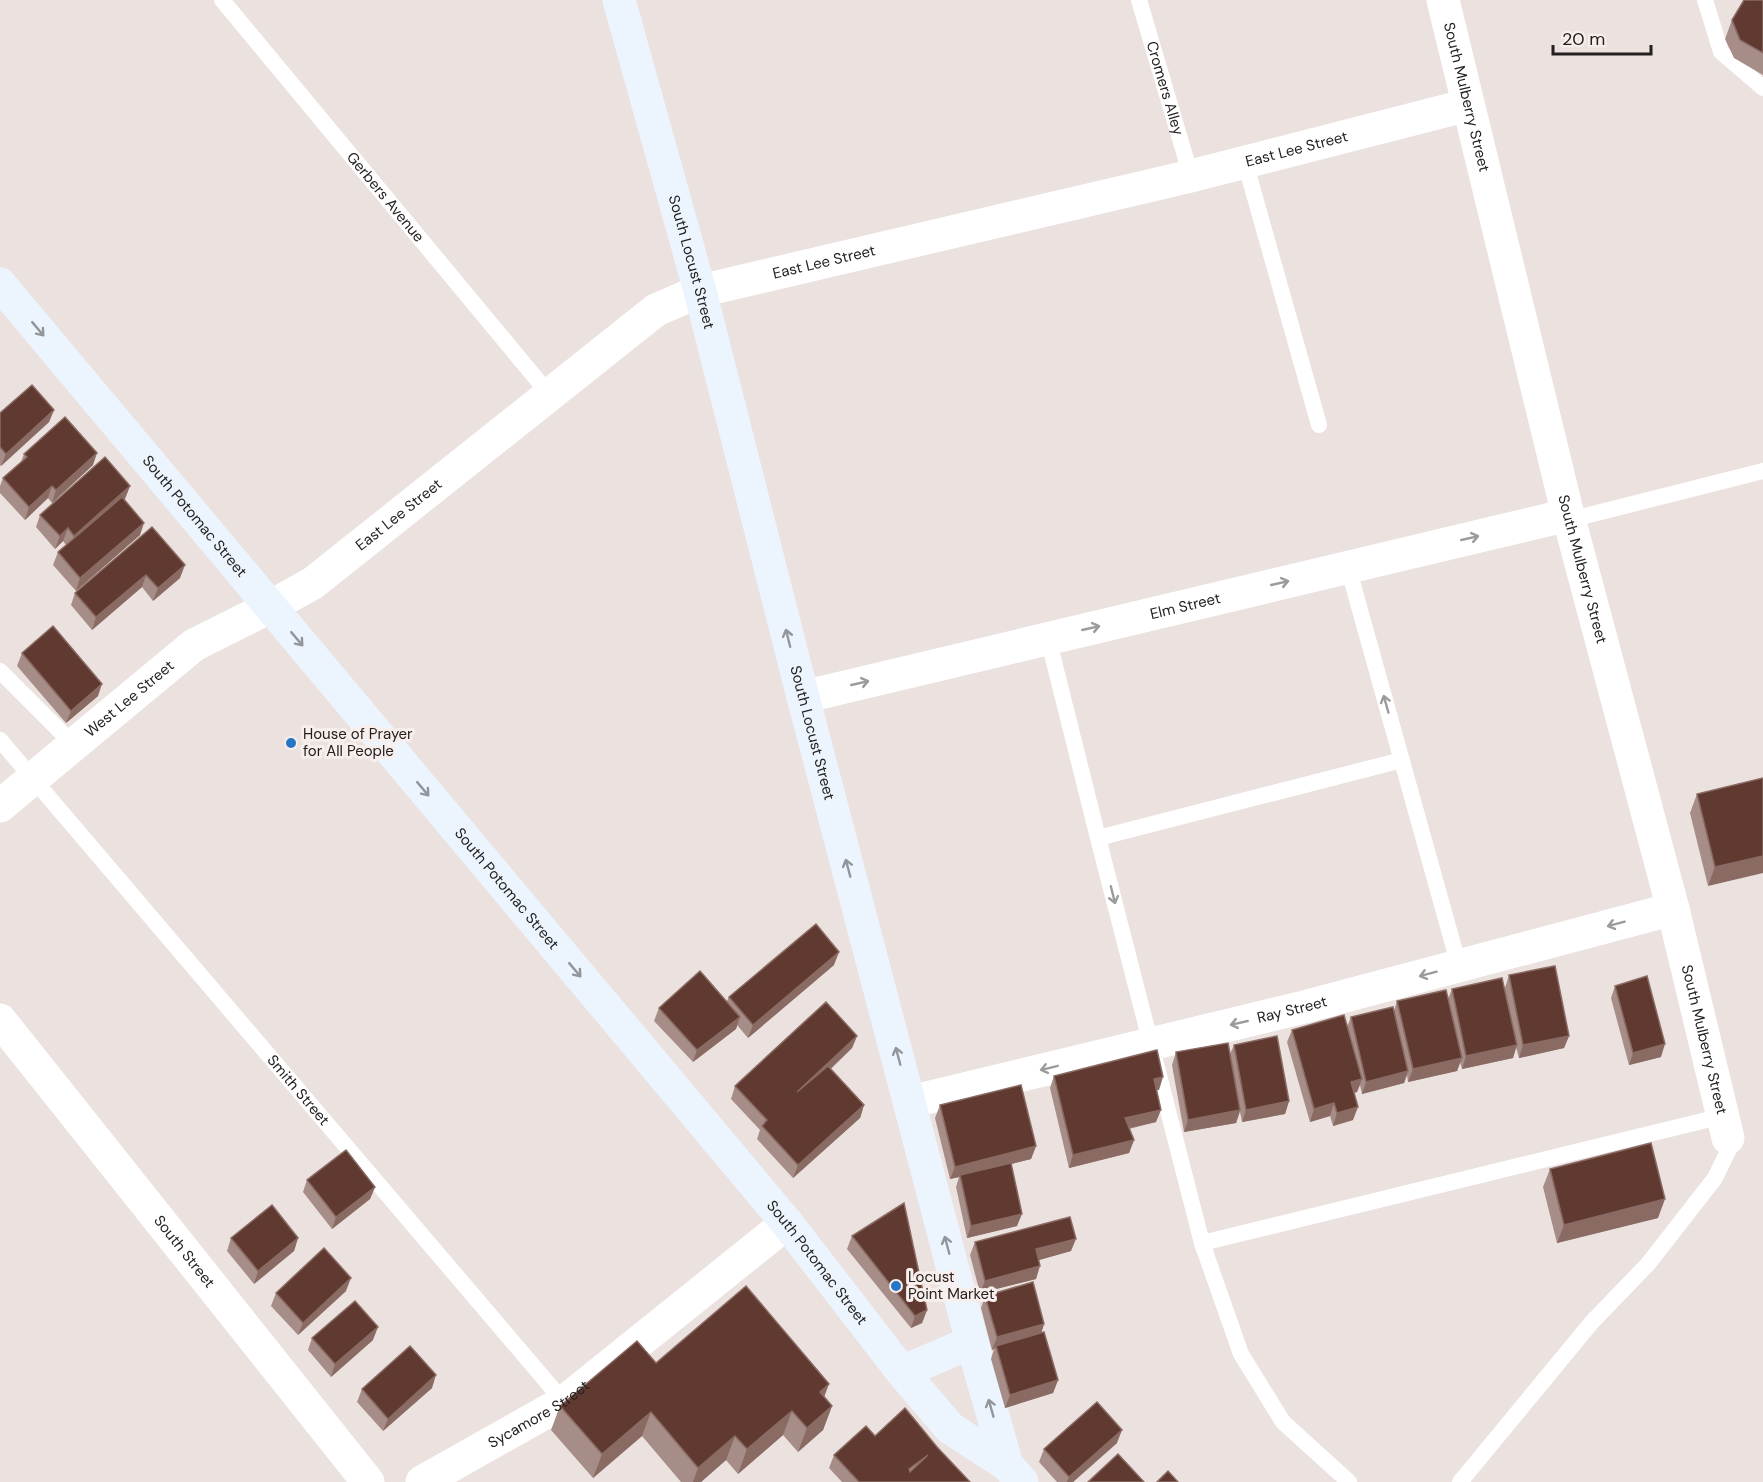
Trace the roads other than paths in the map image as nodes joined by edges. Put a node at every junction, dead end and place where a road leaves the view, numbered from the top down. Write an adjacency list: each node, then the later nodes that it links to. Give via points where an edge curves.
1 (222, 0): 12 (lane, Gerbers Avenue)
2 (619, 0): 11 (main road, South Locust Street)
3 (1139, 0): 9 (lane, Cromers Alley)
4 (1443, 0): 7 (street, South Mulberry Street)
5 (1705, 0): 6 (lane, via 1721,52)
6 (1763, 88)
7 (1468, 105): 8 (street, East Lee Street); 15 (street, South Mulberry Street)
8 (1245, 162): 9 (street, East Lee Street); 13 (lane)
9 (1191, 176): 11 (street, East Lee Street)
10 (0, 284): 17 (main road, South Potomac Street, one-way to 17)
11 (700, 291): 12 (street, East Lee Street, via 656,310); 20 (main road, South Locust Street, one-way to 11)
12 (549, 394): 17 (street, East Lee Street, via 313,582)
13 (1319, 425)
14 (1763, 471): 15 (lane)
15 (1569, 518): 16 (street, Elm Street, one-way to 15); 27 (street, South Mulberry Street)
16 (1348, 567): 18 (street, Elm Street, one-way to 16); 23 (lane, one-way to 16)
17 (270, 607): 22 (street, West Lee Street, via 194,645); 33 (main road, South Potomac Street, one-way to 33)
18 (1048, 638): 20 (street, Elm Street, one-way to 18); 26 (lane)
19 (0, 671): 22 (lane)
20 (803, 697): 31 (main road, South Locust Street, one-way to 20)
21 (0, 740): 24 (lane, Smith Street)
22 (74, 745): 24 (street, West Lee Street)
23 (1402, 760): 26 (lane); 28 (lane)
24 (34, 779): 25 (street, West Lee Street); 37 (lane, Smith Street)
25 (0, 806)
26 (1098, 838): 30 (lane, one-way to 30)
27 (1673, 909): 28 (street, Ray Street, one-way to 28); 32 (street, South Mulberry Street)
28 (1459, 966): 30 (street, Ray Street, one-way to 30)
29 (0, 1020): 39 (street, South Street)
30 (1151, 1044): 31 (street, Ray Street, one-way to 31); 34 (lane)
31 (910, 1102): 35 (main road, South Locust Street, one-way to 31)
32 (1725, 1127): 34 (lane); 42 (lane, via 1729,1149 1715,1178 1648,1264 1592,1322)
33 (787, 1223): 36 (main road, South Potomac Street); 37 (street, Sycamore Street)
34 (1202, 1243): 41 (lane, via 1241,1354 1282,1422)
35 (972, 1342): 36 (main road); 38 (main road, South Locust Street, one-way to 35)
36 (902, 1372): 38 (main road, South Potomac Street, via 950,1428)
37 (564, 1402): 40 (street, Sycamore Street)
38 (1015, 1473)
39 (368, 1482)
40 (422, 1482)
41 (1349, 1482)
42 (1460, 1482)

